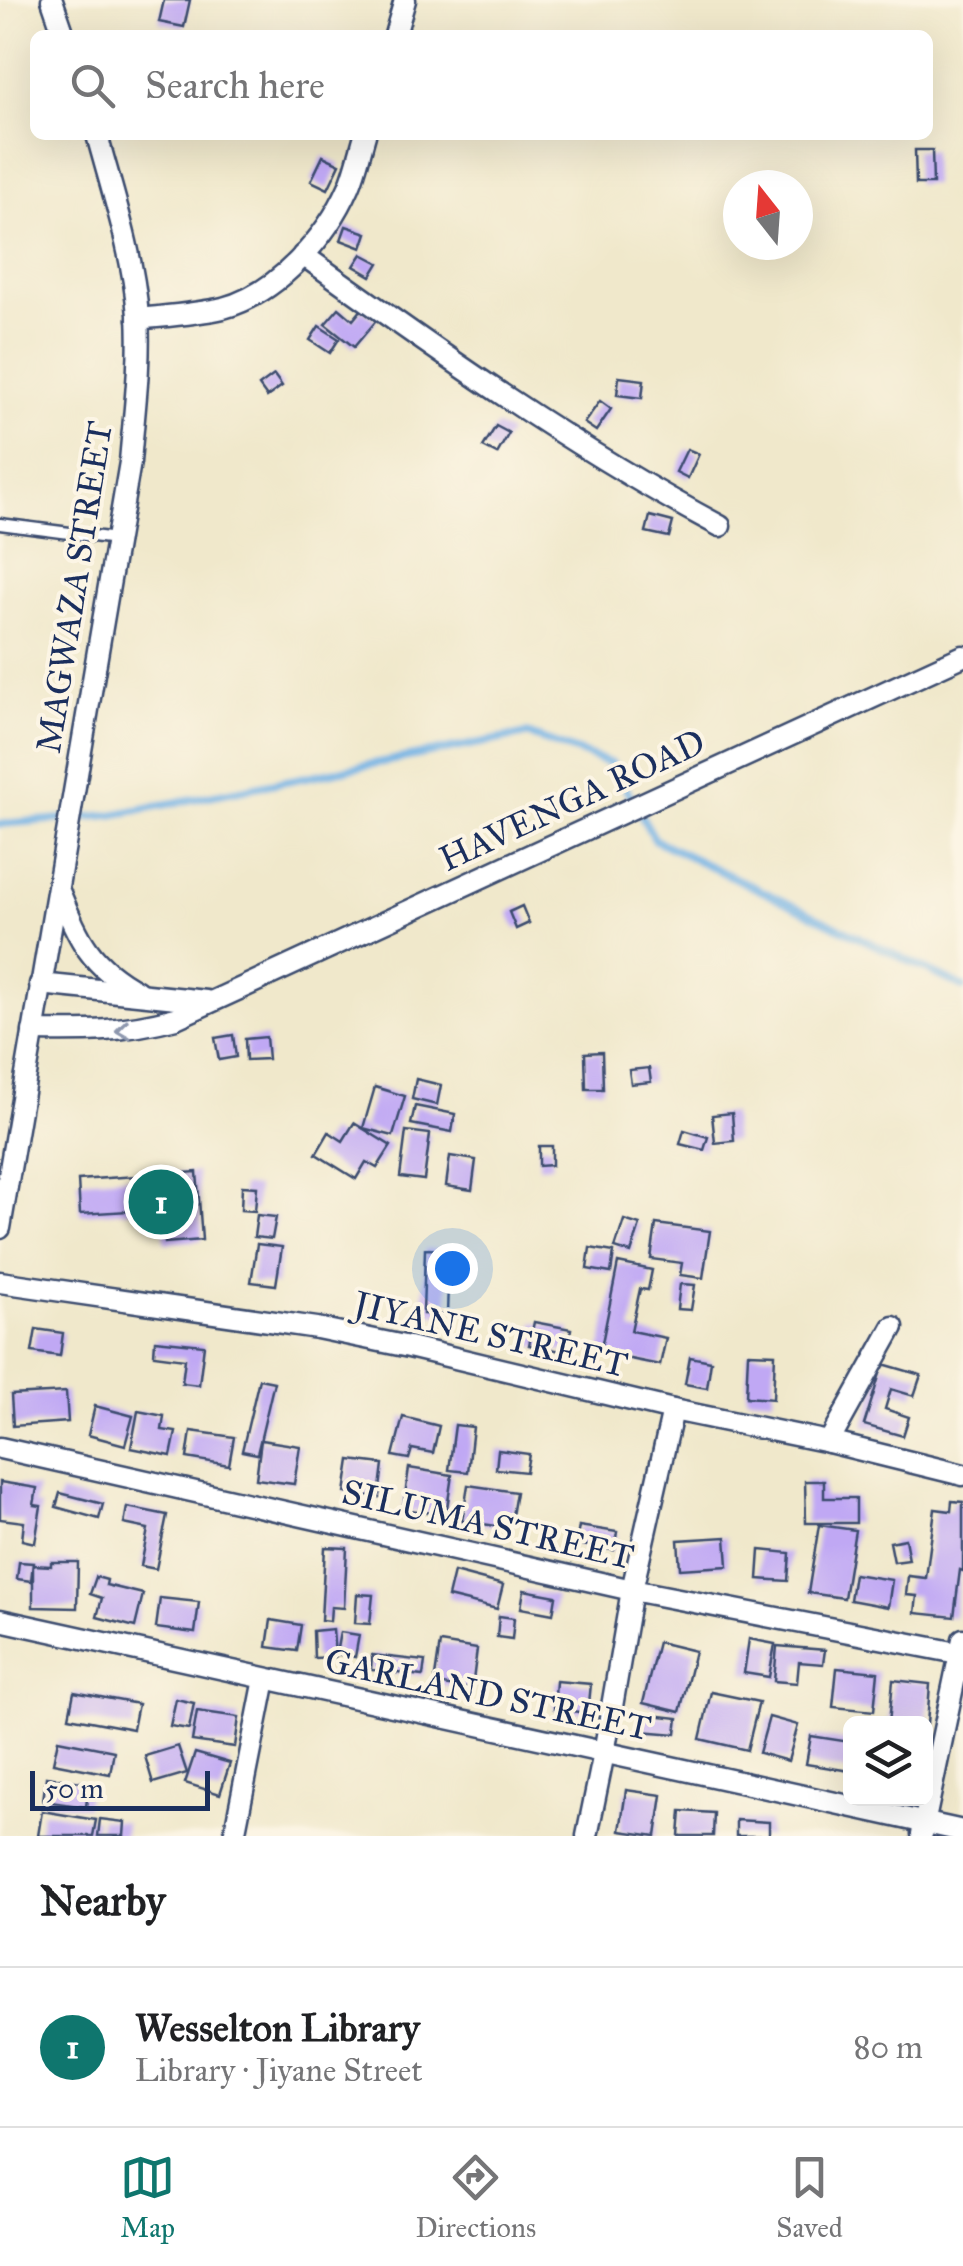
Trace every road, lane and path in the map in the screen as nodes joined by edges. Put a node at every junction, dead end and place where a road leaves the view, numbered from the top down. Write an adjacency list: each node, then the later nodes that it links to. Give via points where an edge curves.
1 (52, 0): 3 (street)
2 (406, 0): 4 (street)
3 (62, 30)
4 (397, 30)
5 (98, 140): 8 (street, MAGWAZA STREET, via 128,250)
6 (364, 140): 7 (street, via 333,218)
7 (303, 255): 8 (street, via 278,280 227,307); 10 (street, via 566,437)
8 (138, 319): 11 (street, MAGWAZA STREET, via 130,462)
9 (0, 524): 11 (lane)
10 (720, 526)
11 (116, 538): 13 (street, MAGWAZA STREET)
12 (963, 656): 16 (street, HAVENGA ROAD)
13 (58, 890): 14 (street, MAGWAZA STREET); 15 (street, via 95,960)
14 (40, 984): 15 (street, HAVENGA ROAD); 17 (street, MAGWAZA STREET)
15 (144, 996): 16 (street, HAVENGA ROAD)
16 (208, 1001): 17 (street, HAVENGA ROAD, one-way to 17, via 139,1028)
17 (34, 1031): 19 (street, MAGWAZA STREET)
18 (0, 1096): 19 (street)
19 (21, 1103): 20 (street, MAGWAZA STREET)
20 (0, 1228)
21 (0, 1282): 23 (street, JIYANE STREET, via 317,1328)
22 (893, 1327): 24 (street)
23 (673, 1410): 24 (street, JIYANE STREET); 27 (street)
24 (829, 1442): 26 (street, JIYANE STREET)
25 (0, 1448): 27 (street, SILUMA STREET)
26 (963, 1475)
27 (632, 1590): 29 (street, SILUMA STREET); 31 (street)
28 (0, 1620): 30 (street, GARLAND STREET)
29 (962, 1649): 32 (street)
30 (265, 1679): 31 (street, GARLAND STREET); 34 (street)
31 (604, 1752): 32 (street, GARLAND STREET); 35 (street)
32 (922, 1830): 33 (street, GARLAND STREET)
33 (963, 1831)
34 (234, 1836)
35 (587, 1836)

